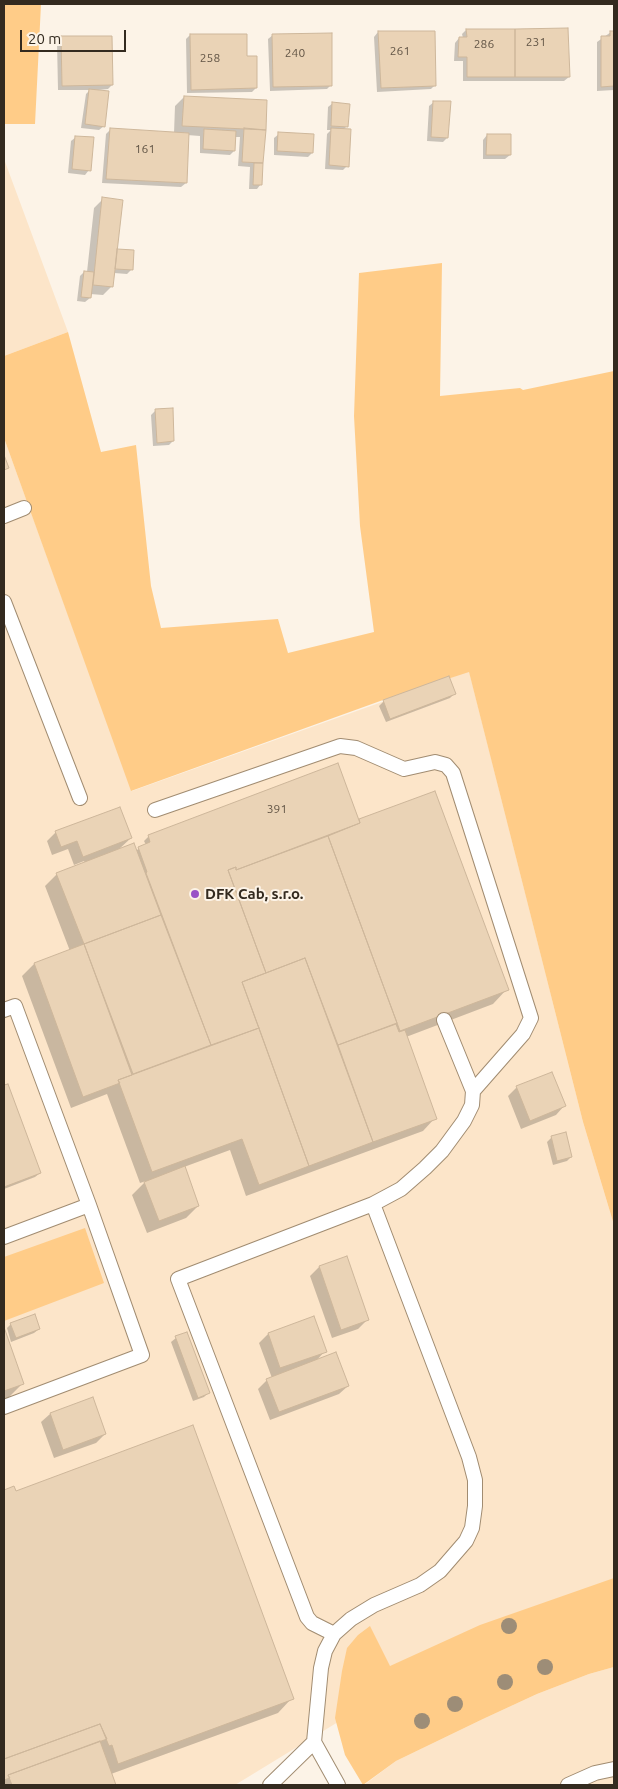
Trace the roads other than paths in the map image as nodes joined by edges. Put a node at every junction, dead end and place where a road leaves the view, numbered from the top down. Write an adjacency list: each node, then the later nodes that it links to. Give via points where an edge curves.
1 (24, 508): 2 (lane)
2 (4, 516)
3 (4, 602): 4 (lane)
4 (80, 798)
5 (155, 810): 8 (lane, via 340,746 356,748 404,769 435,762 446,765 453,773 531,1018 523,1034)
6 (4, 1010): 10 (lane, via 15,1006)
7 (444, 1020): 8 (lane)
8 (473, 1091): 9 (lane, via 472,1105 464,1121 442,1151 401,1189)
9 (373, 1204): 13 (lane, via 469,1457 475,1480 475,1506 472,1528 466,1541 440,1570 420,1584 374,1605); 13 (lane, via 178,1279 307,1617)
10 (89, 1205): 11 (lane); 12 (lane, via 142,1355)
11 (4, 1237)
12 (4, 1407)
13 (334, 1634): 14 (lane, via 321,1668)
14 (314, 1742): 16 (lane); 17 (lane)
15 (614, 1769): 18 (lane)
16 (270, 1785)
17 (338, 1785)
18 (568, 1785)

